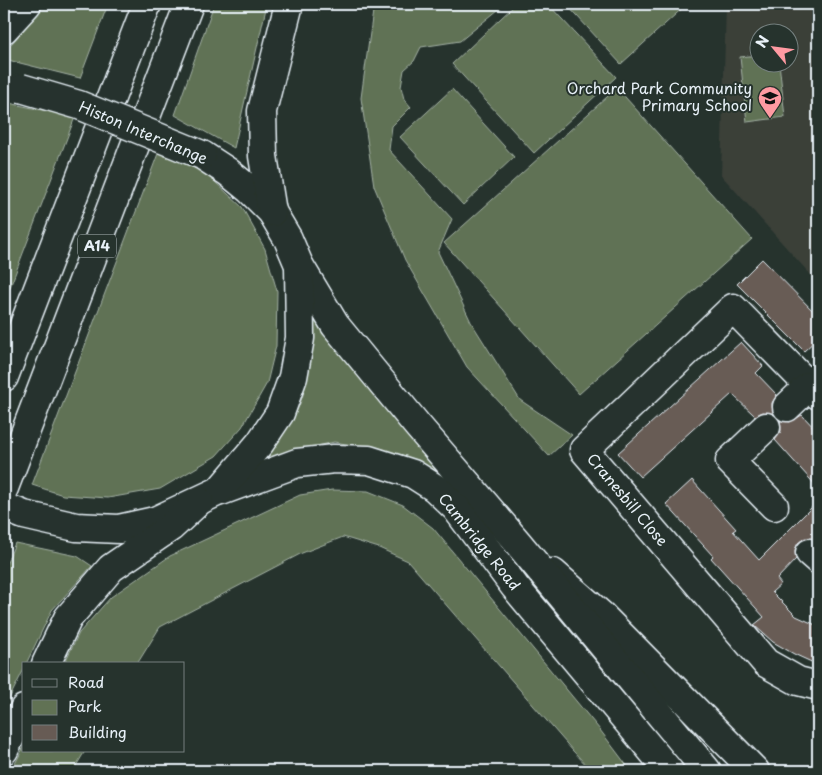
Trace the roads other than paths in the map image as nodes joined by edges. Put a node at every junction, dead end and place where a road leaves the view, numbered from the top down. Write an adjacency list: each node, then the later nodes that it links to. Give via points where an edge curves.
1 (27, 4): 5 (main road)
2 (147, 4): 9 (main road, A14)
3 (189, 4): 13 (main road, A14)
4 (289, 4): 7 (main road, via 262,111 263,156)
5 (4, 29)
6 (12, 87): 7 (main road, Histon Interchange, bridge, via 79,105 202,155 228,172)
7 (272, 212): 8 (main road, Histon Interchange)
8 (299, 266): 14 (main road, Histon Interchange, via 300,338 293,377 280,413 260,443); 17 (main road, Cambridge Road, via 334,325)
9 (4, 377)
10 (814, 390): 11 (main road); 19 (main road, Cranesbill Close, via 733,308 584,450 766,663 798,681)
11 (787, 407)
12 (766, 427): 15 (main road, via 730,461)
13 (4, 488)
14 (209, 496): 16 (main road, Histon Interchange, via 155,521 119,529 76,527); 18 (main road, via 111,568 68,618); 22 (main road, Cambridge Road, via 297,464 334,459 369,460 413,474 435,488 456,508 515,587)
15 (774, 506)
16 (4, 507)
17 (518, 543): 23 (main road, Cambridge Road); 24 (main road, Cambridge Road, via 601,615)
18 (47, 662)
19 (818, 686)
20 (22, 713): 21 (main road)
21 (4, 750)
22 (669, 771)
23 (707, 771)
24 (755, 771)

